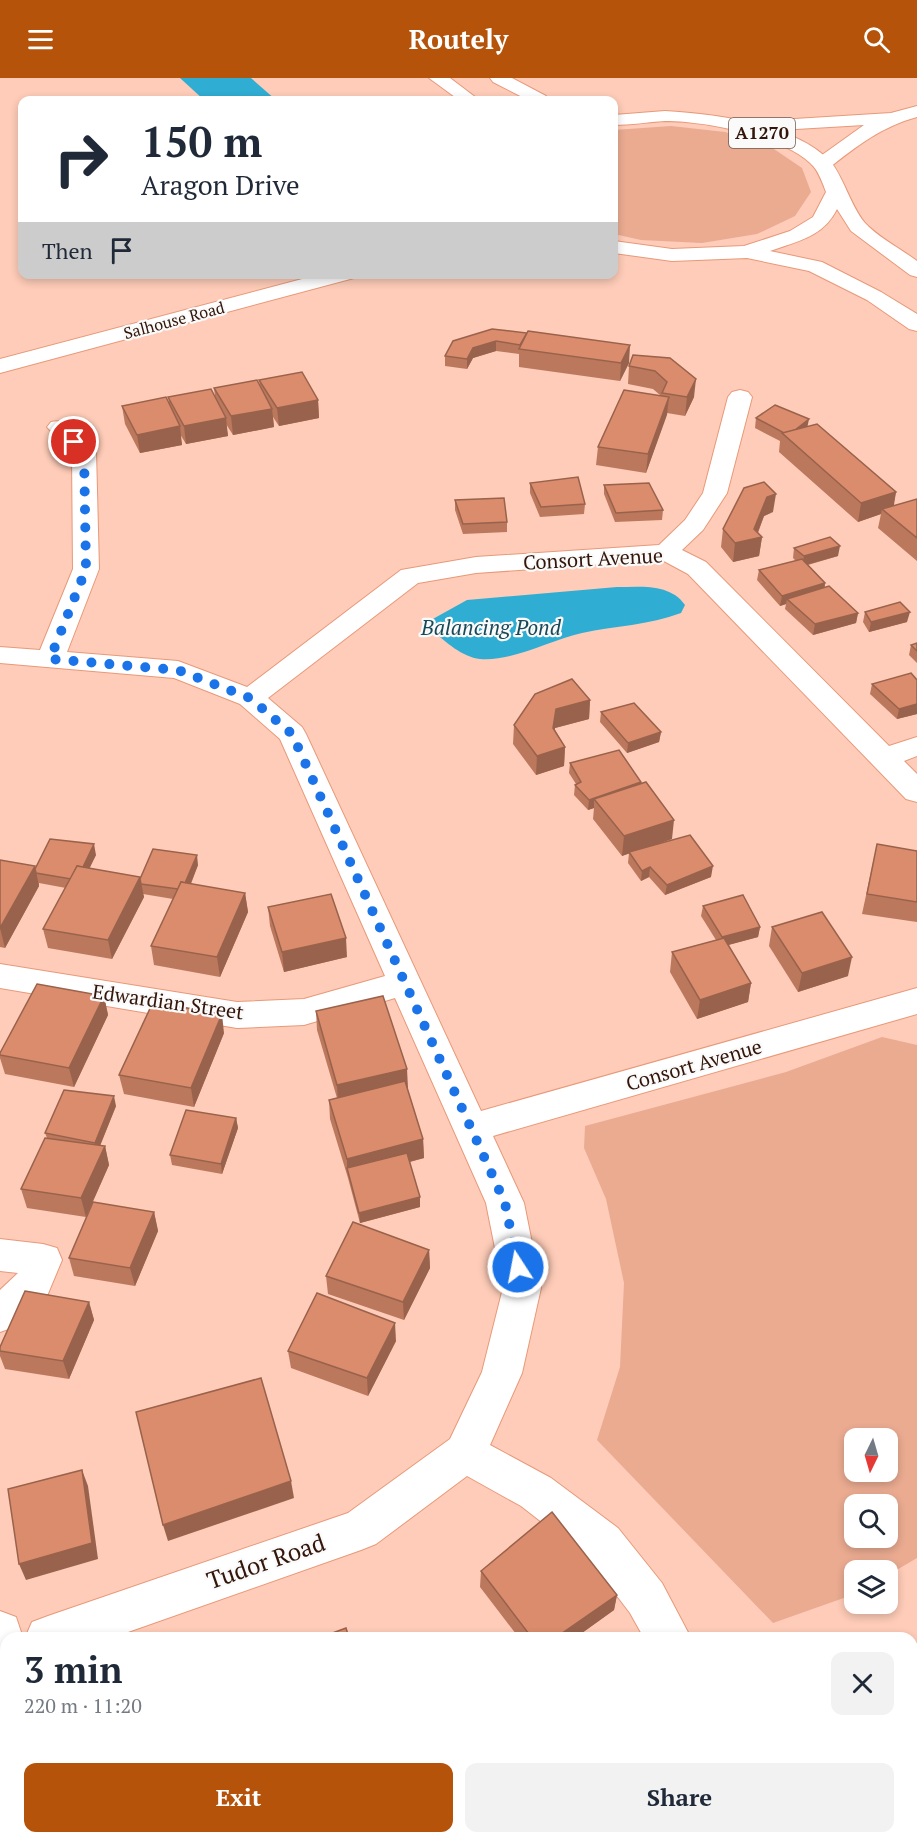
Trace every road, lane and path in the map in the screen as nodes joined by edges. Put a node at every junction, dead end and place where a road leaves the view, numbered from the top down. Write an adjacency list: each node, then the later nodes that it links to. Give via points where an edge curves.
1 (438, 78): 3 (main road)
2 (499, 78): 4 (main road)
3 (464, 96)
4 (533, 96)
5 (917, 111): 8 (main road)
6 (618, 113): 7 (main road, A1270)
7 (665, 116): 9 (main road, A1270); 10 (main road, A1270)
8 (892, 118): 10 (main road); 11 (main road, via 858,136)
9 (618, 120)
10 (746, 127): 11 (main road, A1270, via 794,144)
11 (822, 164): 12 (main road, A1270)
12 (836, 192): 14 (main road, via 821,221 797,235); 15 (main road, A1270, via 858,227)
13 (618, 248): 14 (main road, via 672,255)
14 (746, 252): 17 (main road, via 815,267 874,296)
15 (917, 271)
16 (328, 279): 18 (main road, Salhouse Road)
17 (917, 324)
18 (0, 366)
19 (740, 397): 21 (main road, via 715,494 694,525)
20 (59, 428): 23 (main road, via 84,451 86,569)
21 (666, 552): 24 (main road, Consort Avenue, via 476,565 410,576); 26 (main road, Consort Avenue, via 697,568)
22 (0, 655): 23 (main road, Tudor Road)
23 (50, 659): 24 (main road, Tudor Road, via 178,670)
24 (250, 698): 29 (main road, Tudor Road, via 292,734)
25 (917, 746): 26 (main road)
26 (884, 758): 27 (main road, Consort Avenue)
27 (917, 792)
28 (0, 976): 29 (main road, Edwardian Street, via 237,1015 304,1012)
29 (405, 982): 31 (main road, Tudor Road)
30 (917, 1001): 31 (main road, Consort Avenue)
31 (471, 1128): 34 (main road, Tudor Road, via 505,1203 522,1288 502,1373)
32 (0, 1256): 33 (main road, via 43,1260 33,1284)
33 (0, 1315)
34 (465, 1453): 35 (main road, Tudor Road, via 361,1529); 37 (main road, via 536,1492 603,1543 645,1598)
35 (125, 1625): 36 (main road, Tudor Road)
36 (84, 1632)
37 (665, 1632)

